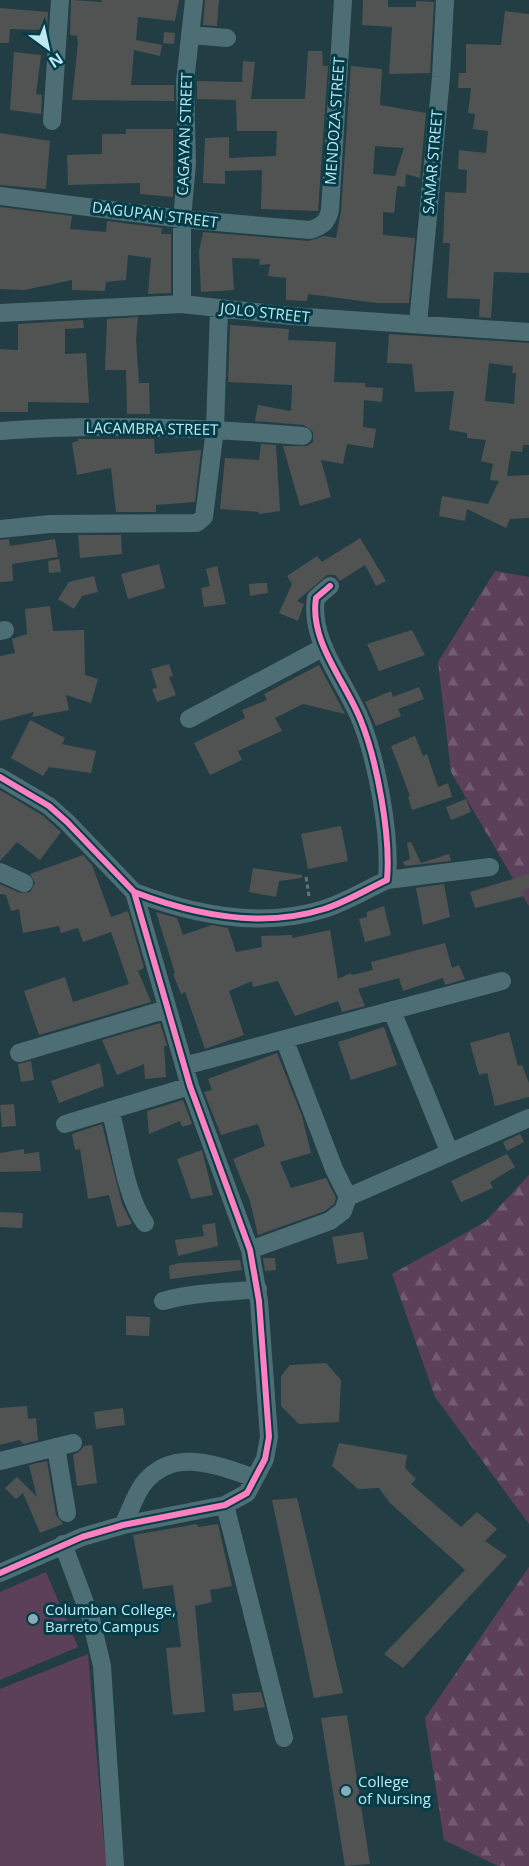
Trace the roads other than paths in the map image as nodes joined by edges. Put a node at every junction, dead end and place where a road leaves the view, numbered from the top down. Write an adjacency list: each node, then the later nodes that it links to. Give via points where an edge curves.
1 (60, 0): 7 (street)
2 (194, 0): 5 (street, CAGAYAN STREET)
3 (343, 0): 10 (street, MENDOZA STREET, via 330,210 321,226)
4 (445, 0): 14 (street, SAMAR STREET)
5 (190, 35): 6 (street); 9 (street, CAGAYAN STREET)
6 (227, 38)
7 (52, 121)
8 (0, 196): 9 (street, DAGUPAN STREET)
9 (182, 219): 10 (street, DAGUPAN STREET); 11 (street, CAGAYAN STREET)
10 (310, 230)
11 (182, 304): 12 (street, JOLO STREET); 13 (street, JOLO STREET)
12 (219, 308): 14 (street, JOLO STREET); 16 (street)
13 (0, 313)
14 (418, 323): 15 (street, JOLO STREET)
15 (529, 332)
16 (215, 429): 17 (street, LACAMBRA STREET, via 88,427); 18 (street, LACAMBRA STREET); 19 (street, via 206,512 197,523 50,524)
17 (0, 431)
18 (303, 436)
19 (0, 529)
20 (330, 586): 21 (street, via 316,598 314,613)
21 (324, 647): 22 (street); 26 (street, via 369,742 386,840)
22 (189, 719)
23 (0, 777): 28 (street, via 49,806)
24 (490, 867): 26 (street)
25 (0, 872): 27 (street)
26 (387, 880): 28 (street, via 326,909 278,919 190,910)
27 (24, 883)
28 (134, 892): 30 (street)
29 (502, 981): 31 (street)
30 (167, 1009): 33 (street); 34 (street)
31 (392, 1011): 32 (street); 39 (street)
32 (285, 1041): 34 (street); 40 (street)
33 (19, 1053)
34 (184, 1066): 35 (street)
35 (190, 1086): 36 (street); 42 (street)
36 (110, 1110): 38 (street); 41 (street, via 130,1196)
37 (529, 1118): 39 (street)
38 (64, 1124)
39 (449, 1151): 40 (street)
40 (348, 1197): 42 (street, via 343,1211 330,1221)
41 (145, 1223)
42 (250, 1250): 43 (street)
43 (258, 1289): 44 (street, via 201,1292); 46 (street, via 269,1437 265,1459)
44 (163, 1301)
45 (0, 1461): 48 (street, via 64,1445)
46 (255, 1478): 47 (street, via 247,1493); 49 (street, via 207,1462 179,1461 157,1471 143,1484)
47 (225, 1505): 49 (street); 52 (street)
48 (67, 1513)
49 (123, 1525): 50 (street)
50 (63, 1544): 51 (street); 53 (street, via 91,1619 102,1666)
51 (0, 1573)
52 (284, 1738)
53 (116, 1866)

